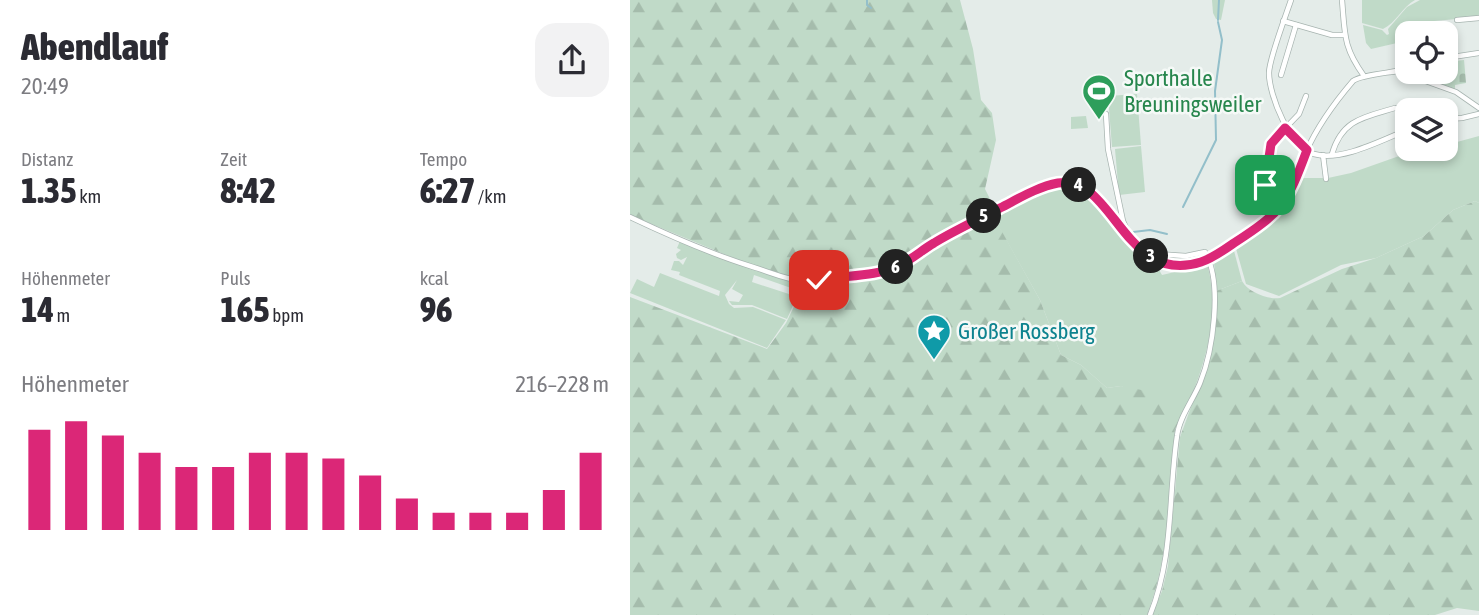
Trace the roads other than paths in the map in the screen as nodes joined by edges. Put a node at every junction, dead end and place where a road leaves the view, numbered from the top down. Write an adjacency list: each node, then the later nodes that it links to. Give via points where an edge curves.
1 (1291, 0): 5 (street)
2 (1342, 0): 7 (street)
3 (1479, 18): 4 (street)
4 (1457, 20)
5 (1283, 21): 6 (street); 20 (street, via 1269,72)
6 (1296, 25): 7 (street); 11 (street)
7 (1343, 35): 12 (street)
8 (1479, 53): 9 (street)
9 (1458, 56)
10 (1395, 72): 12 (street)
11 (1281, 75)
12 (1364, 76): 22 (street, via 1344,92)
13 (1431, 84): 16 (street, via 1456,92)
14 (1306, 96): 20 (street, via 1299,114)
15 (1395, 108): 23 (street, via 1353,121)
16 (1479, 108)
17 (1106, 114): 28 (street, via 1108,149 1124,224 1136,241 1163,256 1203,251)
18 (1479, 114): 19 (street)
19 (1458, 117)
20 (1285, 128): 22 (street); 25 (street, via 1271,143)
21 (1395, 135): 23 (street, via 1361,150)
22 (1307, 150): 24 (street); 28 (street, via 1293,189 1277,211)
23 (1332, 154): 24 (street)
24 (1323, 155): 26 (street)
25 (1267, 169): 25 (street, via 1256,190 1258,194 1263,192)
26 (1326, 178)
27 (630, 217): 28 (street, via 740,263 810,281 895,267 1025,195 1071,182 1104,205 1127,237 1158,260 1180,264)
28 (1208, 259): 29 (street, via 1214,298 1211,339 1200,382 1177,433 1165,566)
29 (1150, 615)

